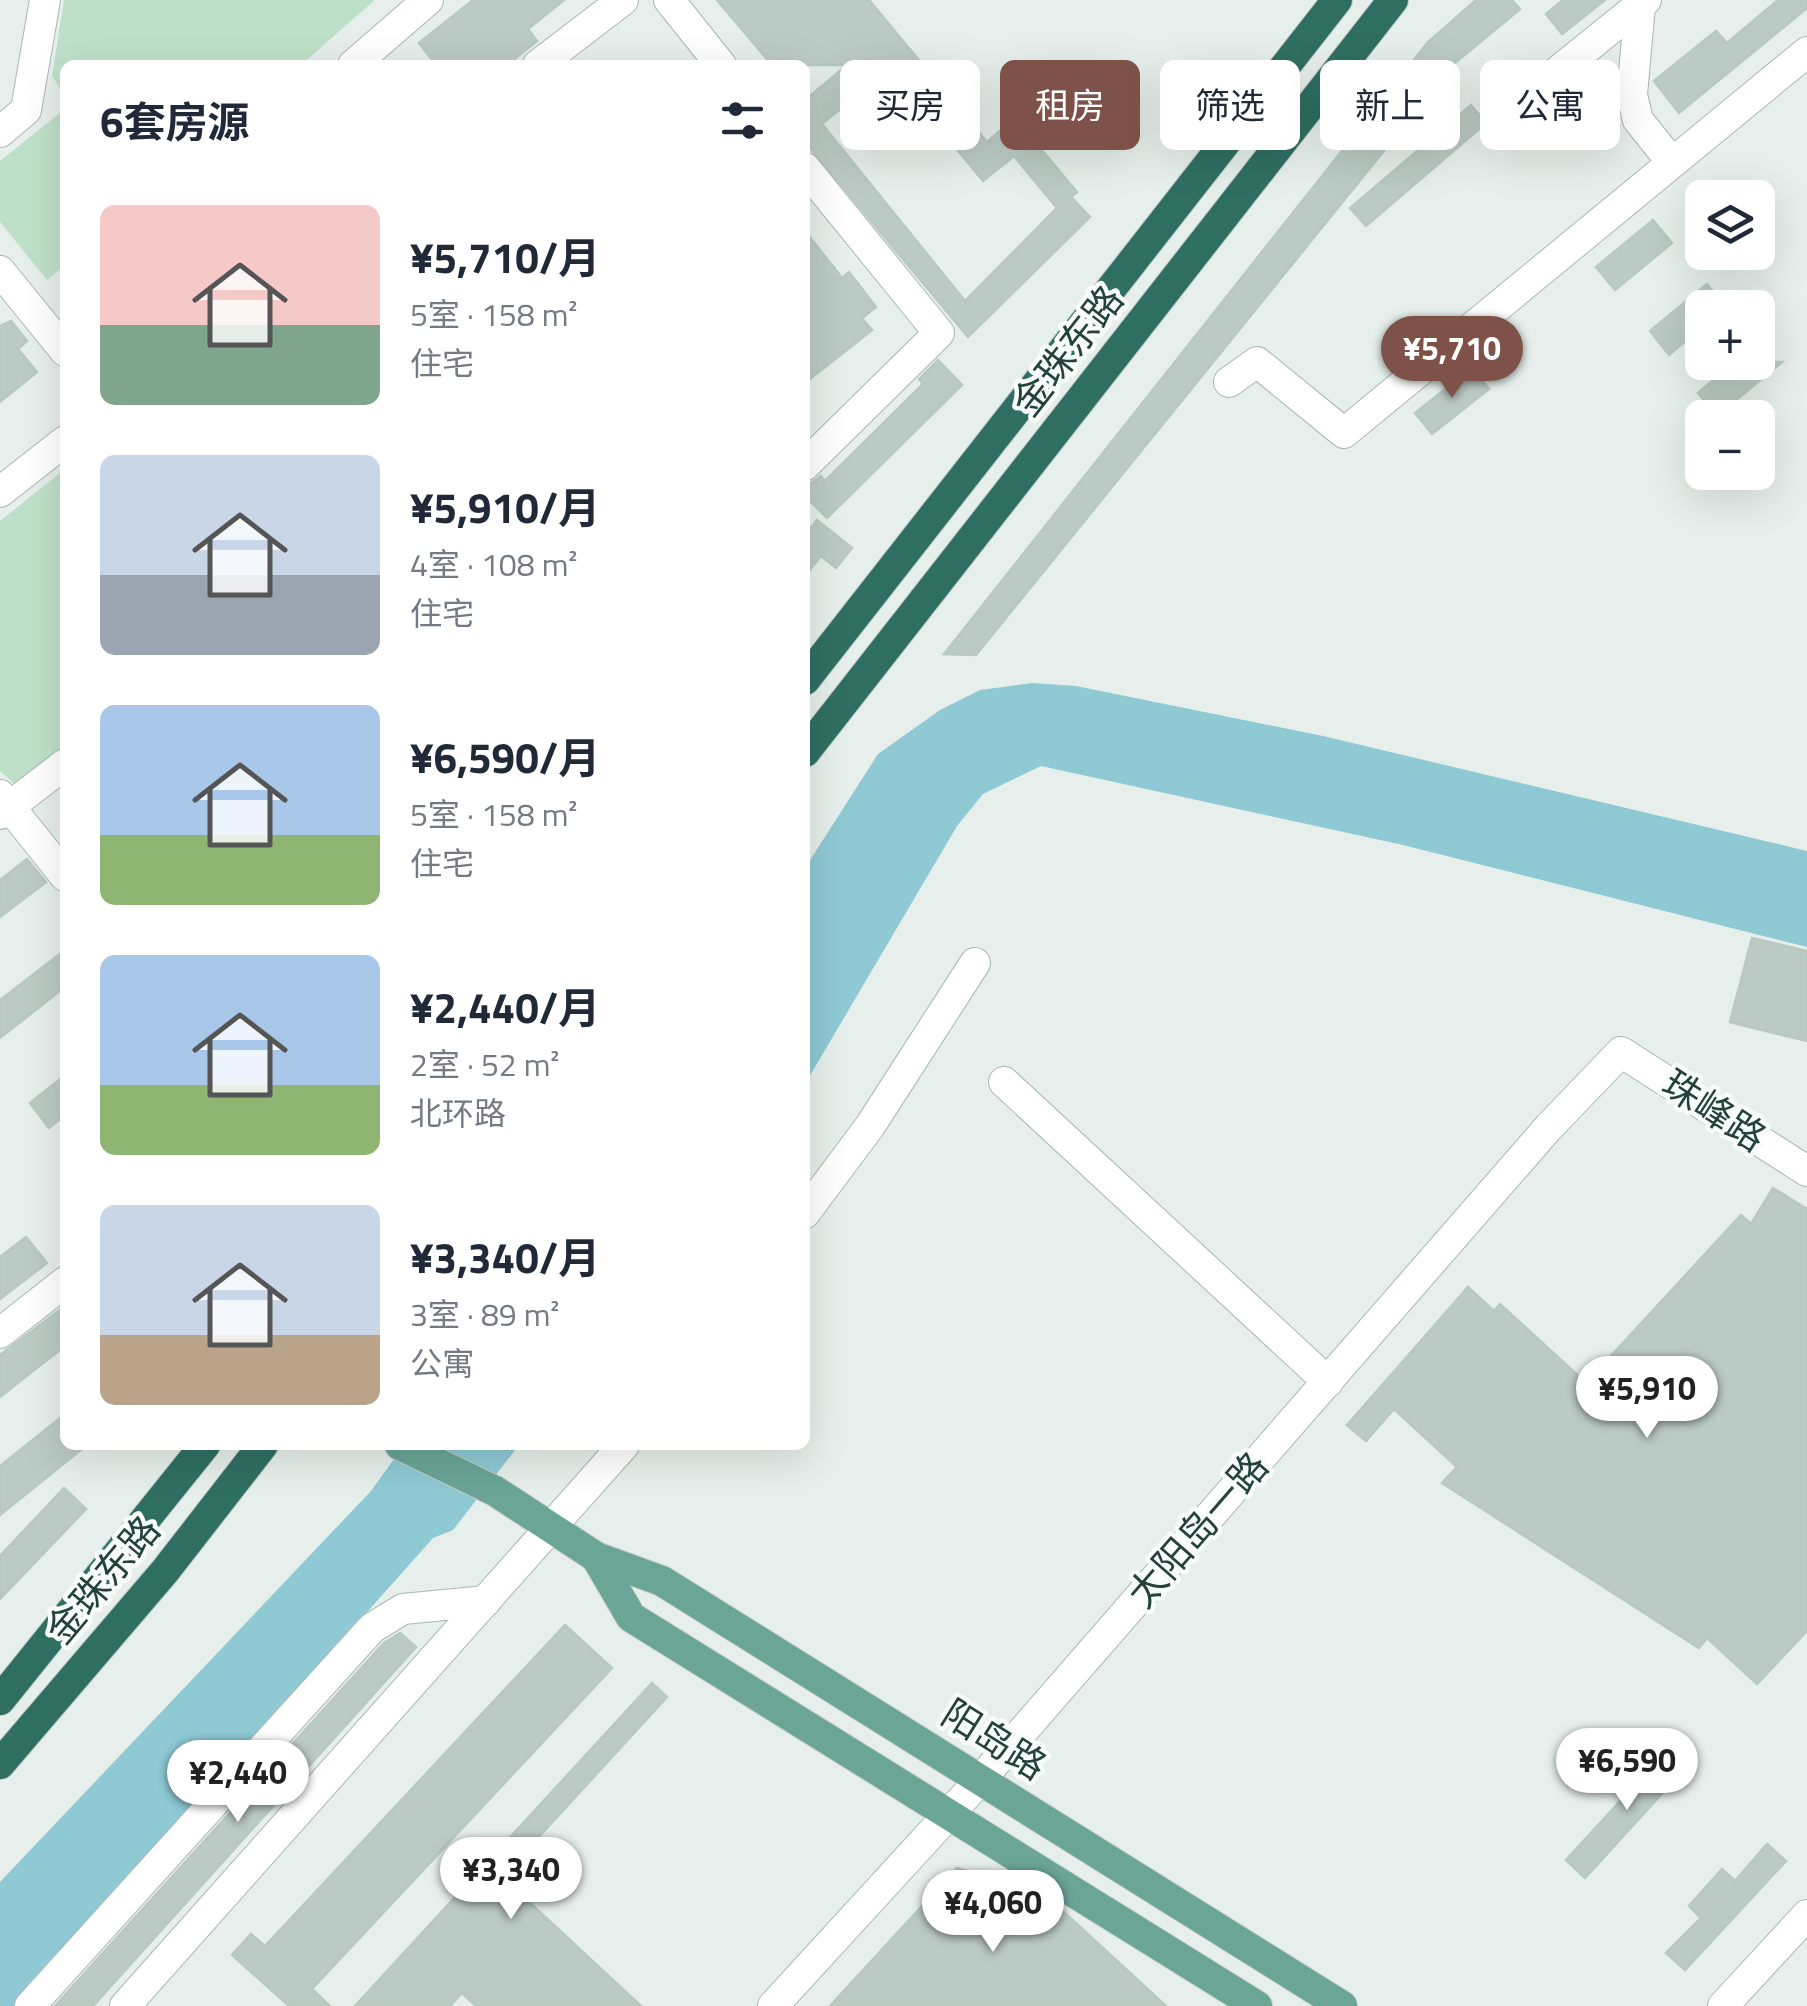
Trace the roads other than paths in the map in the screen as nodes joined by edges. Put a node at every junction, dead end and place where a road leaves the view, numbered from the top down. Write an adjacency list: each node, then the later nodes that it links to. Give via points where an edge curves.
1 (45, 0): 13 (street, via 26,110)
2 (428, 0): 9 (street)
3 (623, 0): 10 (street)
4 (668, 0): 11 (street)
5 (1336, 0): 22 (highway, 金珠东路)
6 (1393, 0): 23 (highway, 金珠东路)
7 (1643, 2): 12 (street); 14 (street, via 1632,95 1638,120)
8 (1807, 52): 14 (street)
9 (358, 60)
10 (545, 60)
11 (718, 60)
12 (1572, 60)
13 (0, 132)
14 (1670, 160): 18 (street, via 1344,433 1256,362)
15 (810, 174): 20 (street, via 939,333)
16 (0, 271): 17 (street)
17 (60, 345)
18 (1229, 382)
19 (60, 445): 21 (street)
20 (810, 459)
21 (0, 492)
22 (810, 674)
23 (810, 746)
24 (60, 767): 25 (street)
25 (3, 805): 26 (street)
26 (60, 870)
27 (976, 963): 31 (street)
28 (1621, 1052): 30 (street, 珠峰路); 34 (street, 太阳岛一路)
29 (1004, 1082): 34 (street)
30 (1807, 1171)
31 (810, 1206)
32 (60, 1286): 33 (street)
33 (0, 1333)
34 (1328, 1382): 44 (street, 太阳岛一路)
35 (201, 1450): 42 (highway, 金珠东路)
36 (259, 1450): 43 (highway, 金珠东路)
37 (410, 1450): 39 (main road, 阳岛路)
38 (619, 1450): 39 (street)
39 (548, 1526): 40 (main road, 阳岛路); 41 (street)
40 (596, 1557): 44 (main road, 阳岛路, via 662,1581); 45 (main road, 阳岛路, via 631,1617)
41 (486, 1601): 47 (street, via 402,1609 372,1628); 48 (street)
42 (0, 1700)
43 (0, 1764)
44 (981, 1778): 45 (street, 太阳岛一路); 51 (main road, 阳岛路)
45 (949, 1813): 49 (street, 太阳岛一路); 50 (main road, 阳岛路)
46 (1807, 1915): 52 (street)
47 (30, 2006)
48 (125, 2006)
49 (773, 2006)
50 (1257, 2006)
51 (1342, 2006)
52 (1722, 2006)

